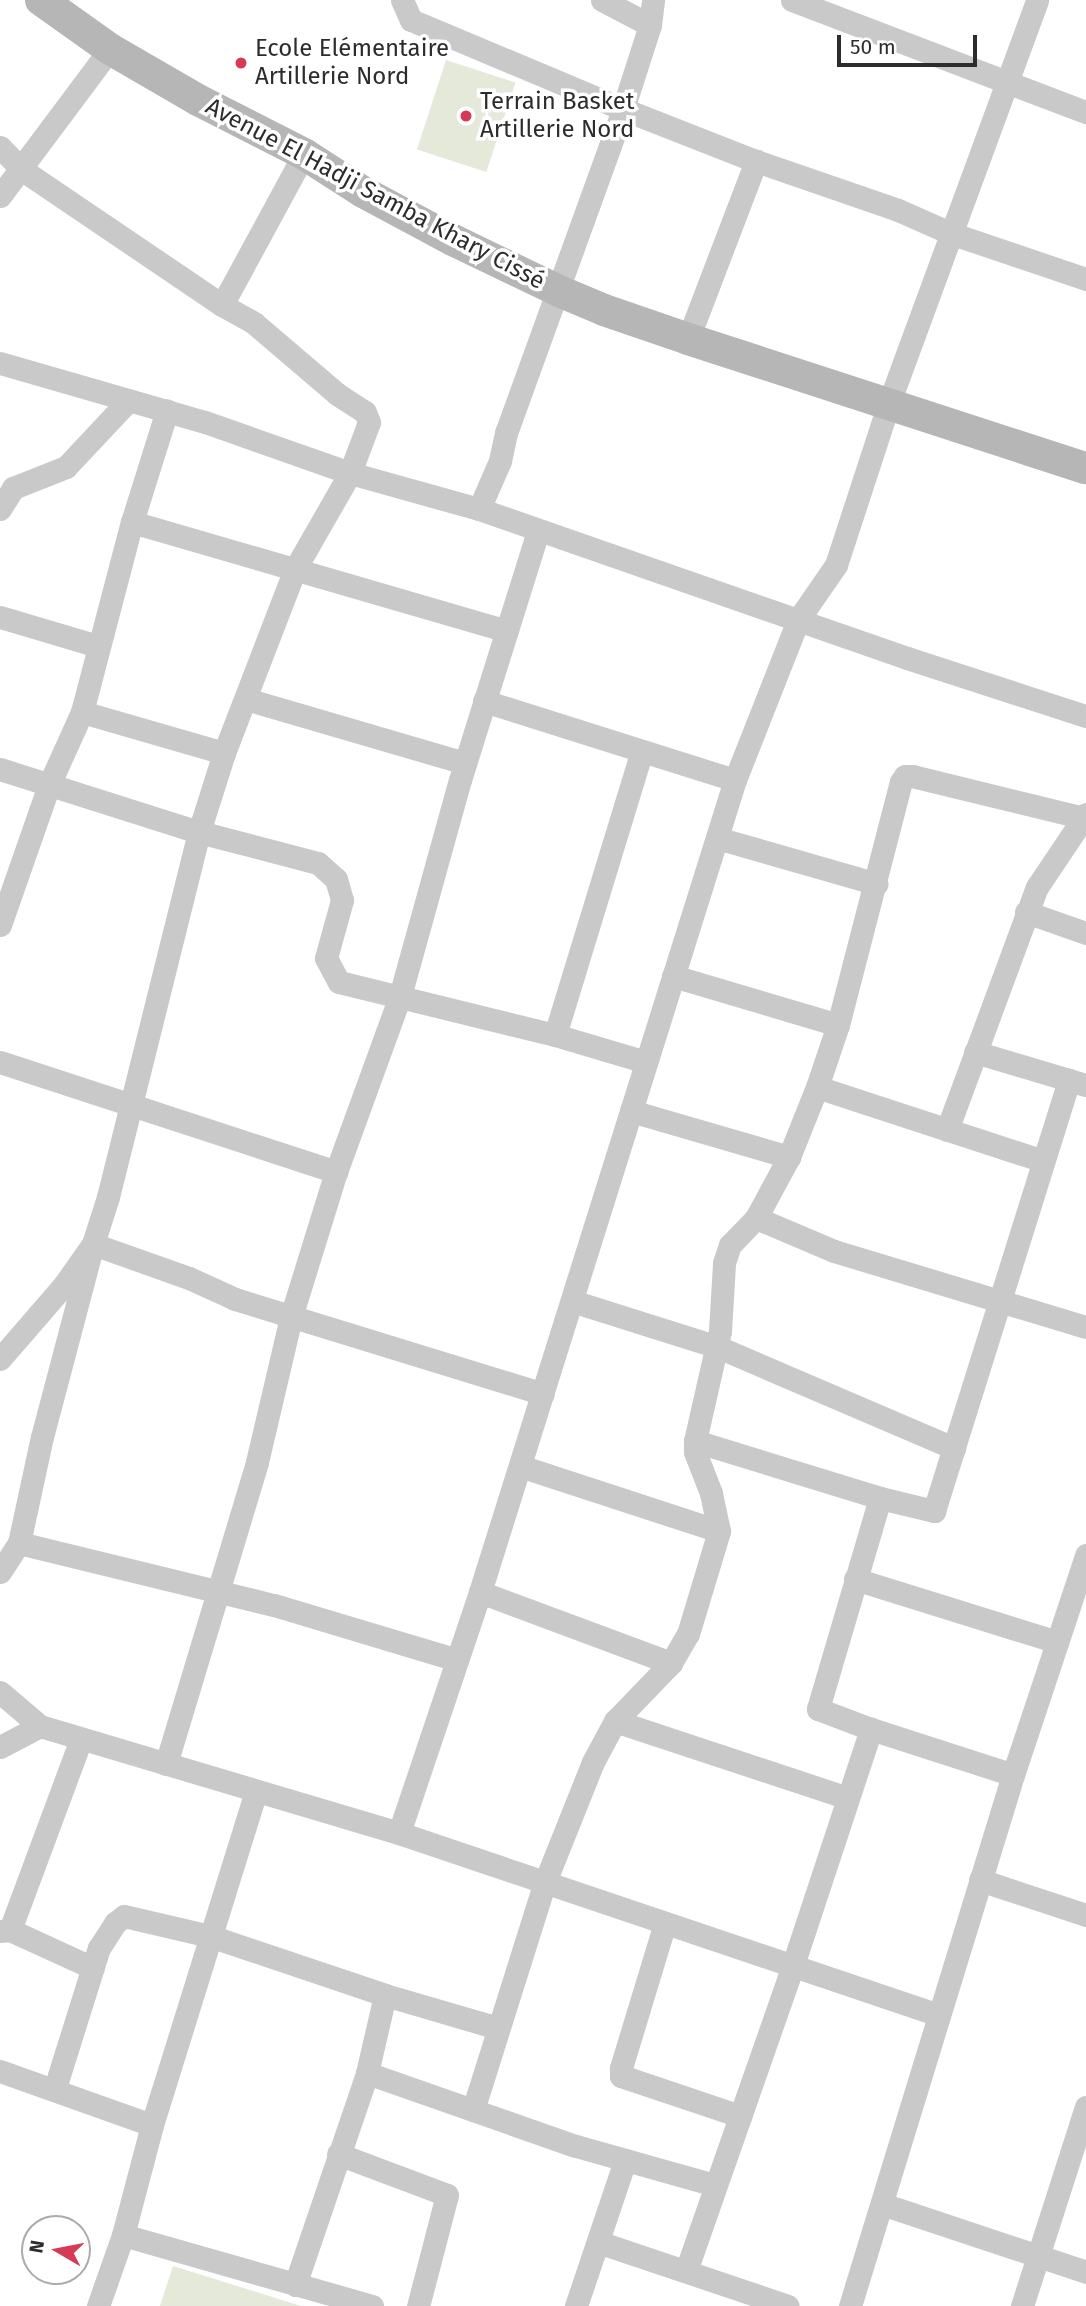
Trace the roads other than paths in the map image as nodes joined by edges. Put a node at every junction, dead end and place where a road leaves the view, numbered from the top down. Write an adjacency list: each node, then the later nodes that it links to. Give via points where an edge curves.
1 (402, 0): 10 (street, via 411,20)
2 (602, 0): 7 (street)
3 (653, 0): 7 (street)
4 (792, 0): 9 (street)
5 (1037, 0): 9 (street)
6 (58, 6): 8 (street, Avenue El Hadji Samba Khary Cissé)
7 (650, 25): 10 (street)
8 (110, 49): 13 (street, Avenue El Hadji Samba Khary Cissé); 15 (street)
9 (1006, 82): 11 (street); 17 (street)
10 (623, 109): 14 (street); 19 (street)
11 (1086, 112)
12 (0, 147): 15 (street)
13 (304, 154): 19 (street, Avenue El Hadji Samba Khary Cissé, via 363,192); 20 (street)
14 (756, 161): 17 (street); 21 (street)
15 (21, 169): 16 (street); 20 (street)
16 (0, 196)
17 (950, 233): 18 (street); 24 (street)
18 (1086, 279)
19 (559, 291): 21 (street, Avenue El Hadji Samba Khary Cissé); 30 (street, via 506,433 500,461)
20 (222, 305): 27 (street, via 254,323 365,412 369,422)
21 (688, 340): 24 (street, Avenue El Hadji Samba Khary Cissé)
22 (0, 363): 23 (street)
23 (128, 401): 25 (street); 28 (street, via 66,467)
24 (889, 403): 26 (street, Avenue El Hadji Samba Khary Cissé); 35 (street, via 836,565)
25 (167, 410): 27 (street); 31 (street)
26 (1086, 468)
27 (350, 472): 30 (street); 33 (street)
28 (7, 485): 29 (street)
29 (0, 509)
30 (478, 509): 32 (street)
31 (132, 522): 33 (street); 37 (street)
32 (538, 531): 35 (street); 36 (street)
33 (295, 569): 36 (street); 38 (street)
34 (0, 617): 37 (street)
35 (798, 620): 41 (street); 46 (street)
36 (506, 631): 39 (street)
37 (98, 646): 40 (street)
38 (246, 699): 43 (street); 44 (street)
39 (484, 701): 42 (street); 44 (street)
40 (82, 712): 43 (street); 47 (street)
41 (1086, 716)
42 (642, 751): 46 (street); 58 (street)
43 (224, 753): 49 (street)
44 (465, 763): 56 (street)
45 (0, 769): 47 (street)
46 (735, 780): 50 (street)
47 (49, 785): 49 (street); 53 (street)
48 (1085, 816): 51 (street, via 905,776); 52 (street, via 1046,871)
49 (199, 832): 56 (street, via 318,863 336,879 342,900 326,958 339,982); 64 (street)
50 (717, 838): 51 (street); 55 (street)
51 (877, 884): 57 (street)
52 (1026, 912): 54 (street); 59 (street)
53 (0, 925)
54 (1086, 933)
55 (673, 976): 57 (street); 61 (street)
56 (400, 996): 58 (street); 69 (street)
57 (838, 1025): 63 (street)
58 (555, 1035): 61 (street)
59 (975, 1052): 62 (street); 66 (street)
60 (0, 1062): 64 (street)
61 (646, 1062): 65 (street)
62 (1077, 1082): 68 (street)
63 (817, 1087): 66 (street); 67 (street)
64 (128, 1106): 69 (street); 71 (street)
65 (631, 1111): 67 (street); 73 (street)
66 (947, 1130): 68 (street)
67 (789, 1157): 70 (street)
68 (1043, 1161): 72 (street)
69 (336, 1172): 74 (street)
70 (756, 1218): 72 (street, via 834,1251); 77 (street, via 737,1235 723,1263)
71 (93, 1244): 74 (street); 76 (street, via 64,1285); 85 (street)
72 (1000, 1300): 75 (street); 81 (street)
73 (572, 1301): 77 (street); 79 (street)
74 (291, 1317): 79 (street); 89 (street, via 257,1462)
75 (1086, 1327)
76 (9, 1337): 78 (street)
77 (718, 1348): 80 (street); 81 (street)
78 (0, 1359)
79 (542, 1394): 82 (street)
80 (695, 1441): 83 (street); 84 (street)
81 (954, 1448): 83 (street, via 934,1511)
82 (520, 1466): 84 (street); 90 (street)
83 (880, 1499): 88 (street)
84 (719, 1531): 93 (street, via 688,1634)
85 (19, 1543): 87 (street); 89 (street)
86 (1086, 1555): 91 (street)
87 (0, 1572)
88 (855, 1580): 91 (street); 97 (street, via 818,1709)
89 (217, 1591): 92 (street); 100 (street)
90 (480, 1592): 92 (street); 93 (street)
91 (1058, 1642): 101 (street)
92 (457, 1660): 104 (street)
93 (671, 1663): 95 (street)
94 (0, 1692): 96 (street)
95 (615, 1721): 103 (street); 106 (street, via 593,1762)
96 (40, 1726): 98 (street); 99 (street)
97 (871, 1730): 101 (street); 103 (street)
98 (81, 1739): 100 (street); 109 (street)
99 (0, 1747)
100 (166, 1764): 102 (street)
101 (1013, 1775): 105 (street)
102 (256, 1791): 104 (street); 110 (street)
103 (848, 1798): 111 (street)
104 (399, 1833): 106 (street)
105 (980, 1880): 107 (street); 114 (street)
106 (545, 1882): 108 (street); 115 (street)
107 (1086, 1915)
108 (665, 1923): 111 (street); 121 (street, via 621,2076)
109 (5, 1931): 112 (street)
110 (210, 1936): 112 (street, via 124,1916 105,1937); 113 (street); 122 (street)
111 (793, 1965): 114 (street); 121 (street)
112 (93, 1968): 118 (street)
113 (385, 1995): 115 (street); 117 (street)
114 (939, 2015): 126 (street)
115 (498, 2028): 120 (street)
116 (0, 2071): 118 (street)
117 (367, 2073): 120 (street); 123 (street)
118 (55, 2088): 122 (street)
119 (1086, 2107): 129 (street)
120 (473, 2110): 124 (street)
121 (740, 2116): 125 (street)
122 (152, 2125): 127 (street)
123 (338, 2154): 132 (street); 135 (street, via 447,2195)
124 (625, 2160): 125 (street); 128 (street)
125 (715, 2185): 130 (street)
126 (882, 2204): 129 (street); 138 (street)
127 (123, 2235): 132 (street); 133 (street)
128 (598, 2242): 130 (street); 136 (street)
129 (1038, 2257): 131 (street); 139 (street)
130 (686, 2271): 137 (street)
131 (1086, 2272)
132 (295, 2285): 134 (street)
133 (98, 2306)
134 (372, 2306)
135 (418, 2306)
136 (576, 2306)
137 (788, 2306)
138 (850, 2306)
139 (1022, 2306)

